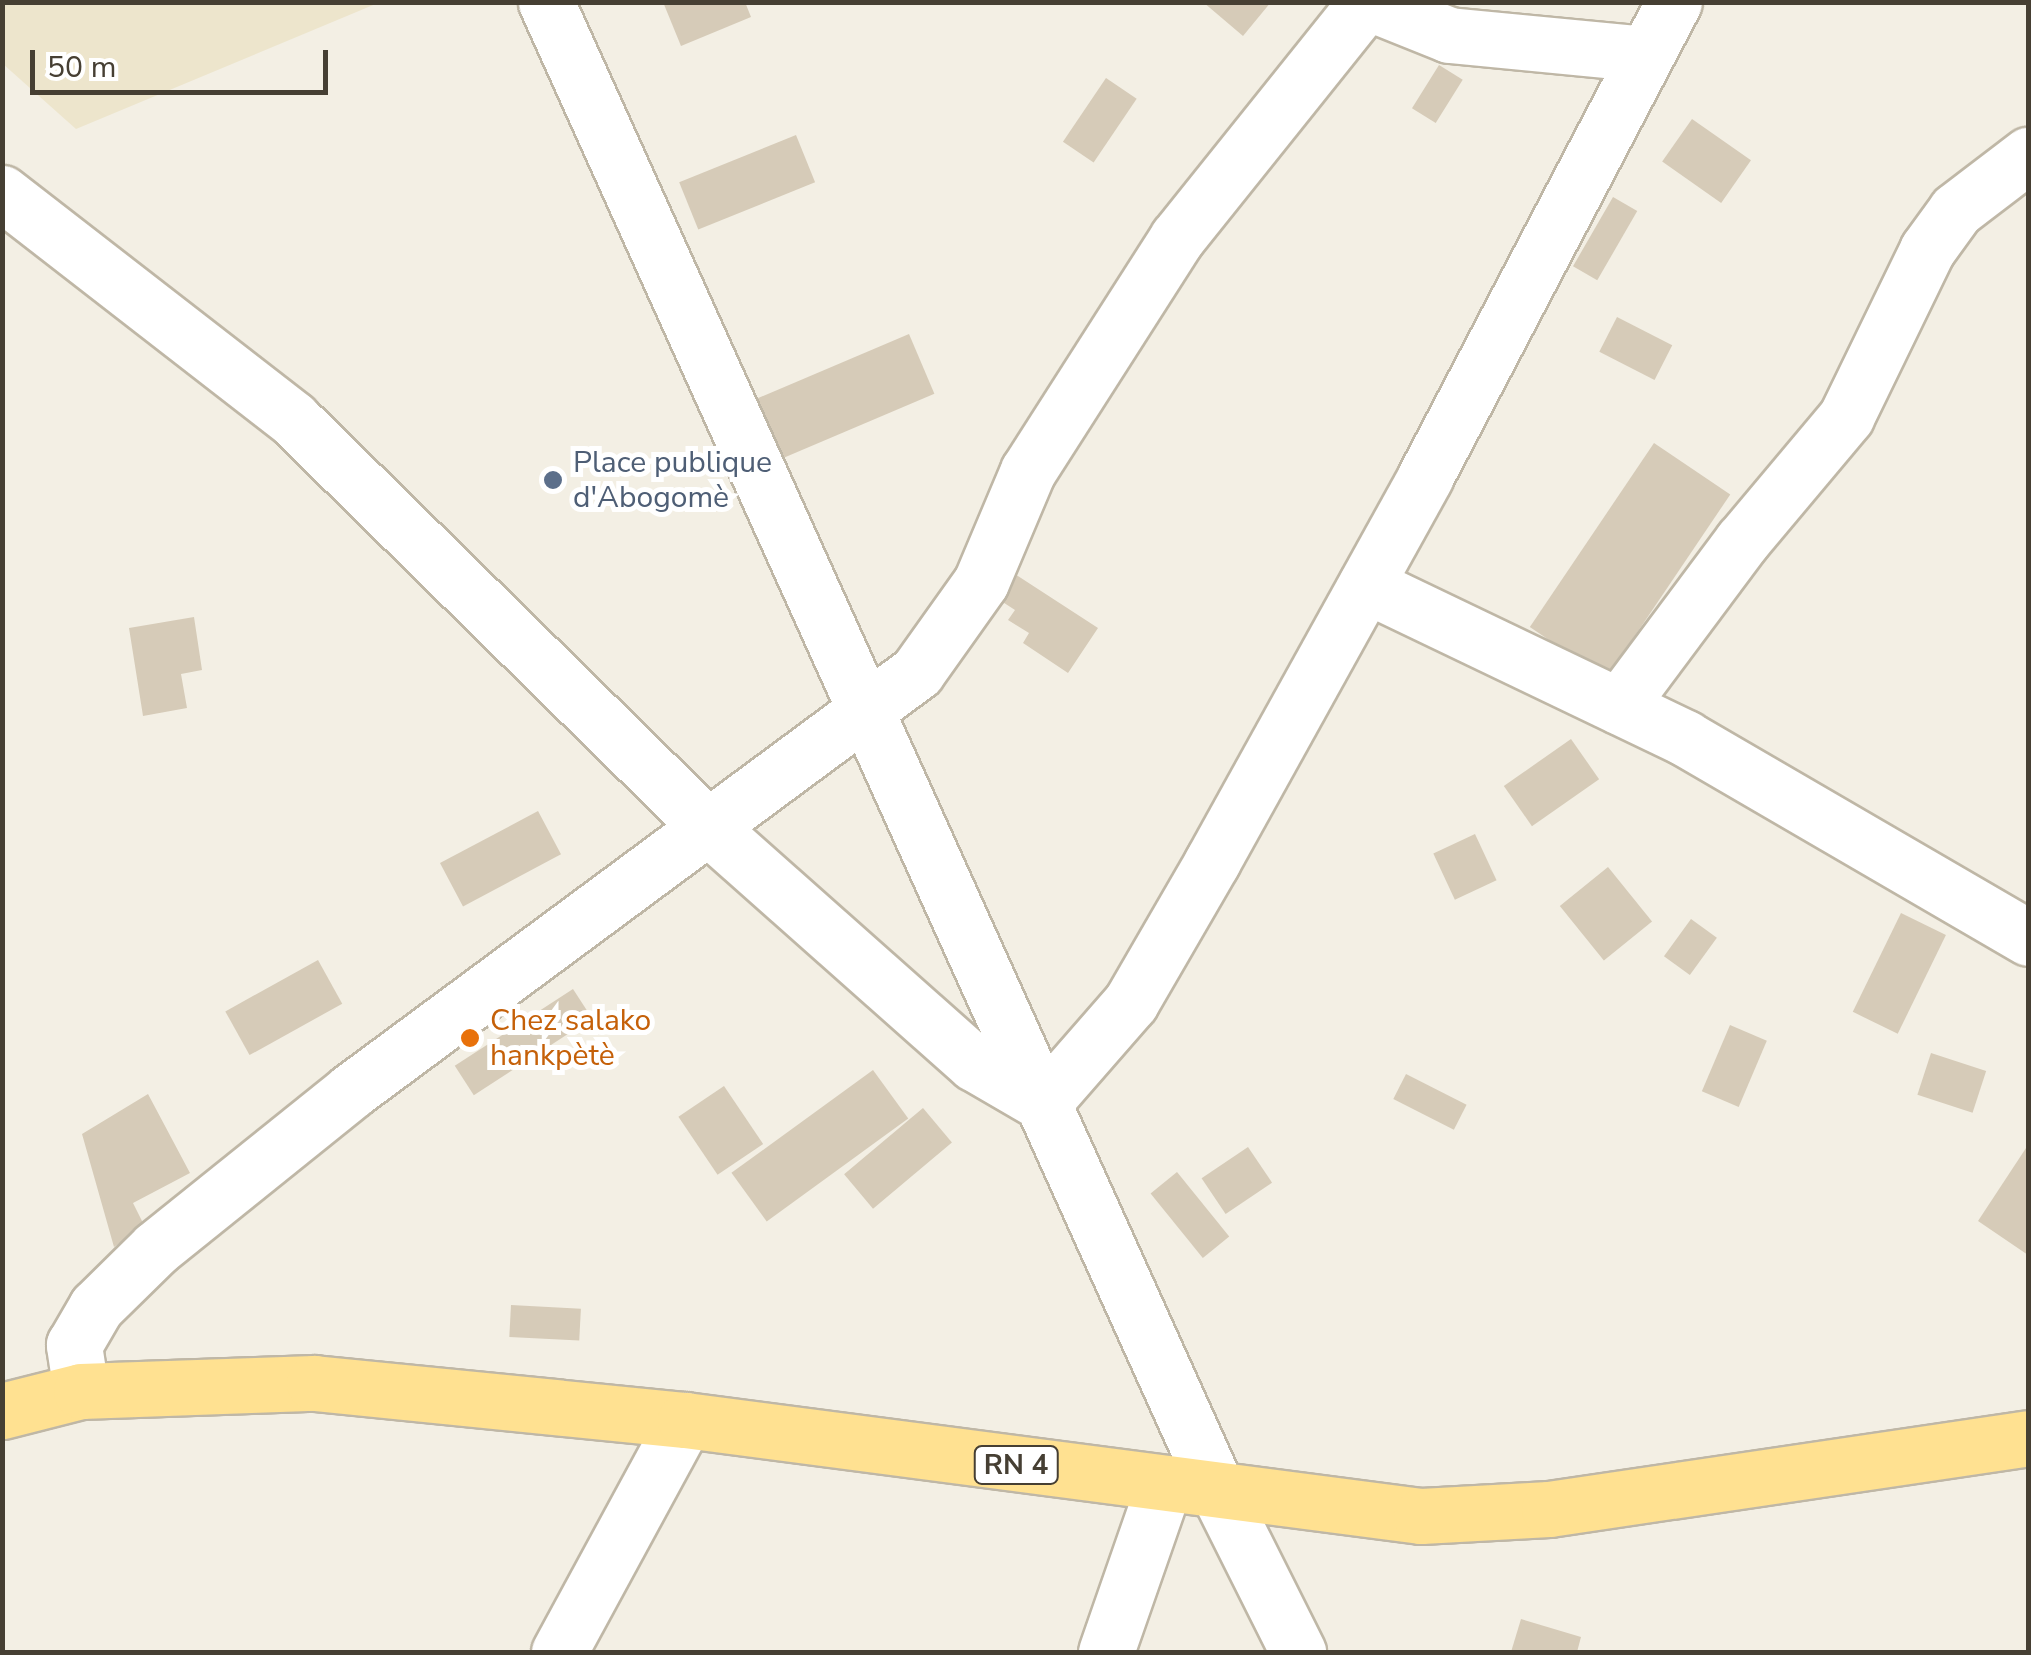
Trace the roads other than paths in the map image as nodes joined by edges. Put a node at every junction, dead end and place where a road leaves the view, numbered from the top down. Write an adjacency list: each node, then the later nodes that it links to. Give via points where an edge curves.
1 (546, 2): 9 (street)
2 (1367, 2): 4 (street, via 1450,35); 9 (street, via 1178,238 1028,471 981,582 953,629 917,672)
3 (1674, 2): 4 (street)
4 (1644, 54): 7 (street)
5 (2028, 155): 8 (street, via 1956,210 1927,250 1846,417 1742,541)
6 (2, 193): 10 (street, via 294,419)
7 (1366, 585): 8 (street); 12 (street, via 1131,1002)
8 (1619, 706): 11 (street)
9 (865, 710): 10 (street); 12 (street)
10 (707, 826): 12 (street, via 974,1063); 13 (street, via 351,1091 156,1248 96,1307 74,1346)
11 (2028, 938)
12 (1043, 1103): 18 (street)
13 (81, 1391): 14 (main road, RN 4); 15 (main road, RN 4, via 314,1383)
14 (2, 1411)
15 (685, 1420): 17 (main road, RN 4); 19 (street)
16 (2028, 1438): 18 (main road, RN 4, via 1549,1509 1422,1516)
17 (1164, 1486): 18 (main road, RN 4); 20 (street)
18 (1219, 1494): 21 (street)
19 (560, 1652)
20 (1106, 1652)
21 (1298, 1652)

